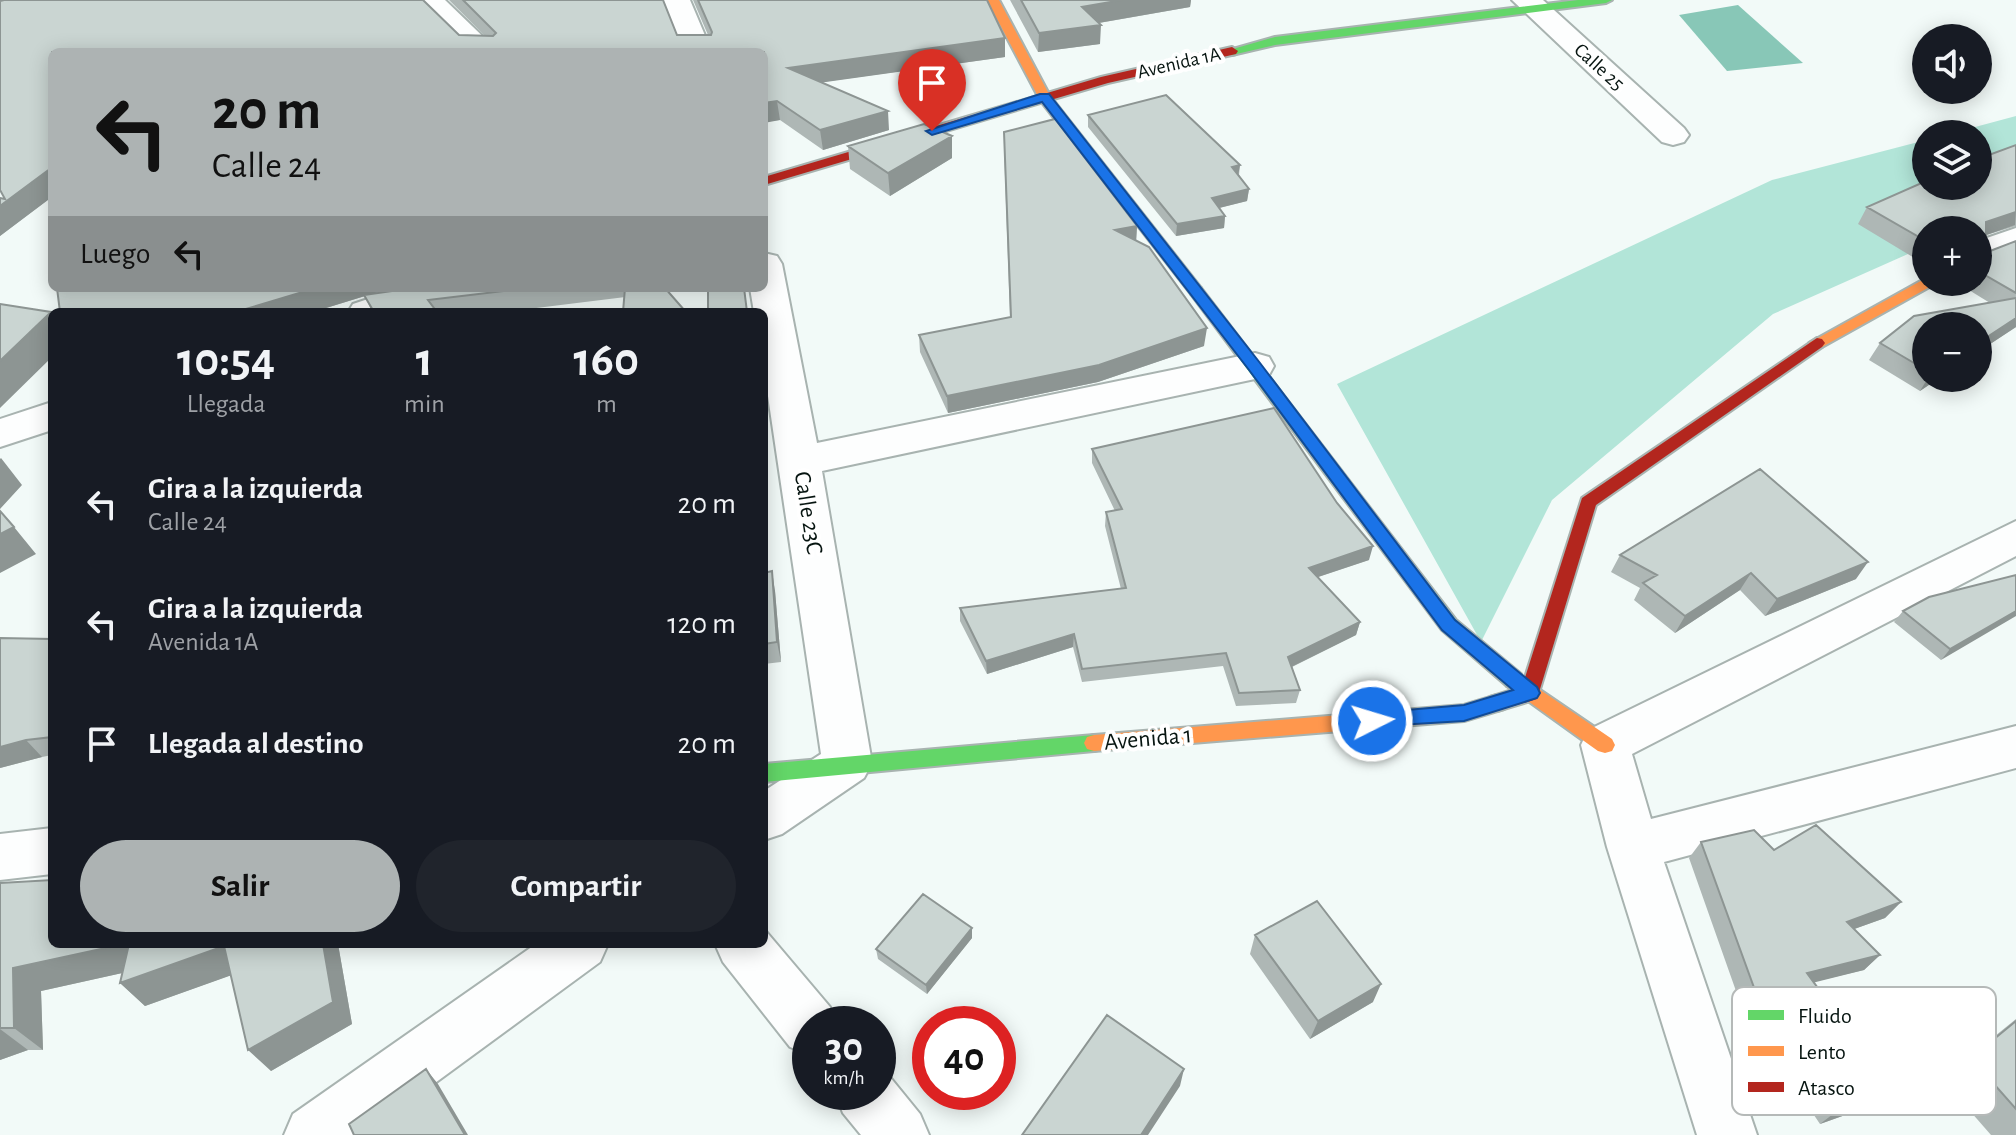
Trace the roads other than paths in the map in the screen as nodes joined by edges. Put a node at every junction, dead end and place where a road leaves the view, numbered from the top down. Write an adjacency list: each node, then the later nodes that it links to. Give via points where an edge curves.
1 (428, 0): 6 (street)
2 (676, 0): 7 (street)
3 (993, 0): 8 (street)
4 (1606, 0): 5 (street, Avenida 1A)
5 (1529, 3): 8 (street, Avenida 1A, via 1275,41); 9 (street, Calle 25)
6 (480, 48)
7 (695, 48)
8 (1044, 97): 10 (street, Avenida 1A); 17 (street)
9 (1673, 135)
10 (768, 180)
11 (2016, 238): 12 (street)
12 (1992, 248)
13 (768, 286): 20 (street, Calle 23C)
14 (1912, 291): 22 (street, via 1817,343 1588,502)
15 (426, 292): 16 (street)
16 (378, 308)
17 (1255, 366): 20 (street); 22 (street, via 1449,625)
18 (48, 417): 19 (street)
19 (0, 433)
20 (800, 461): 25 (street, Calle 23C)
21 (2016, 537): 23 (street)
22 (1530, 693): 23 (street); 25 (street, Avenida 1, via 1464,713)
23 (1605, 745): 28 (street)
24 (2016, 747): 28 (street)
25 (847, 763): 26 (street, Avenida 1); 27 (street)
26 (768, 773)
27 (768, 815)
28 (1633, 847): 37 (street)
29 (48, 851): 30 (street)
30 (0, 857)
31 (575, 948): 35 (street)
32 (745, 948): 33 (street)
33 (793, 1006)
34 (879, 1110): 36 (street)
35 (314, 1135)
36 (899, 1135)
37 (1727, 1135)

